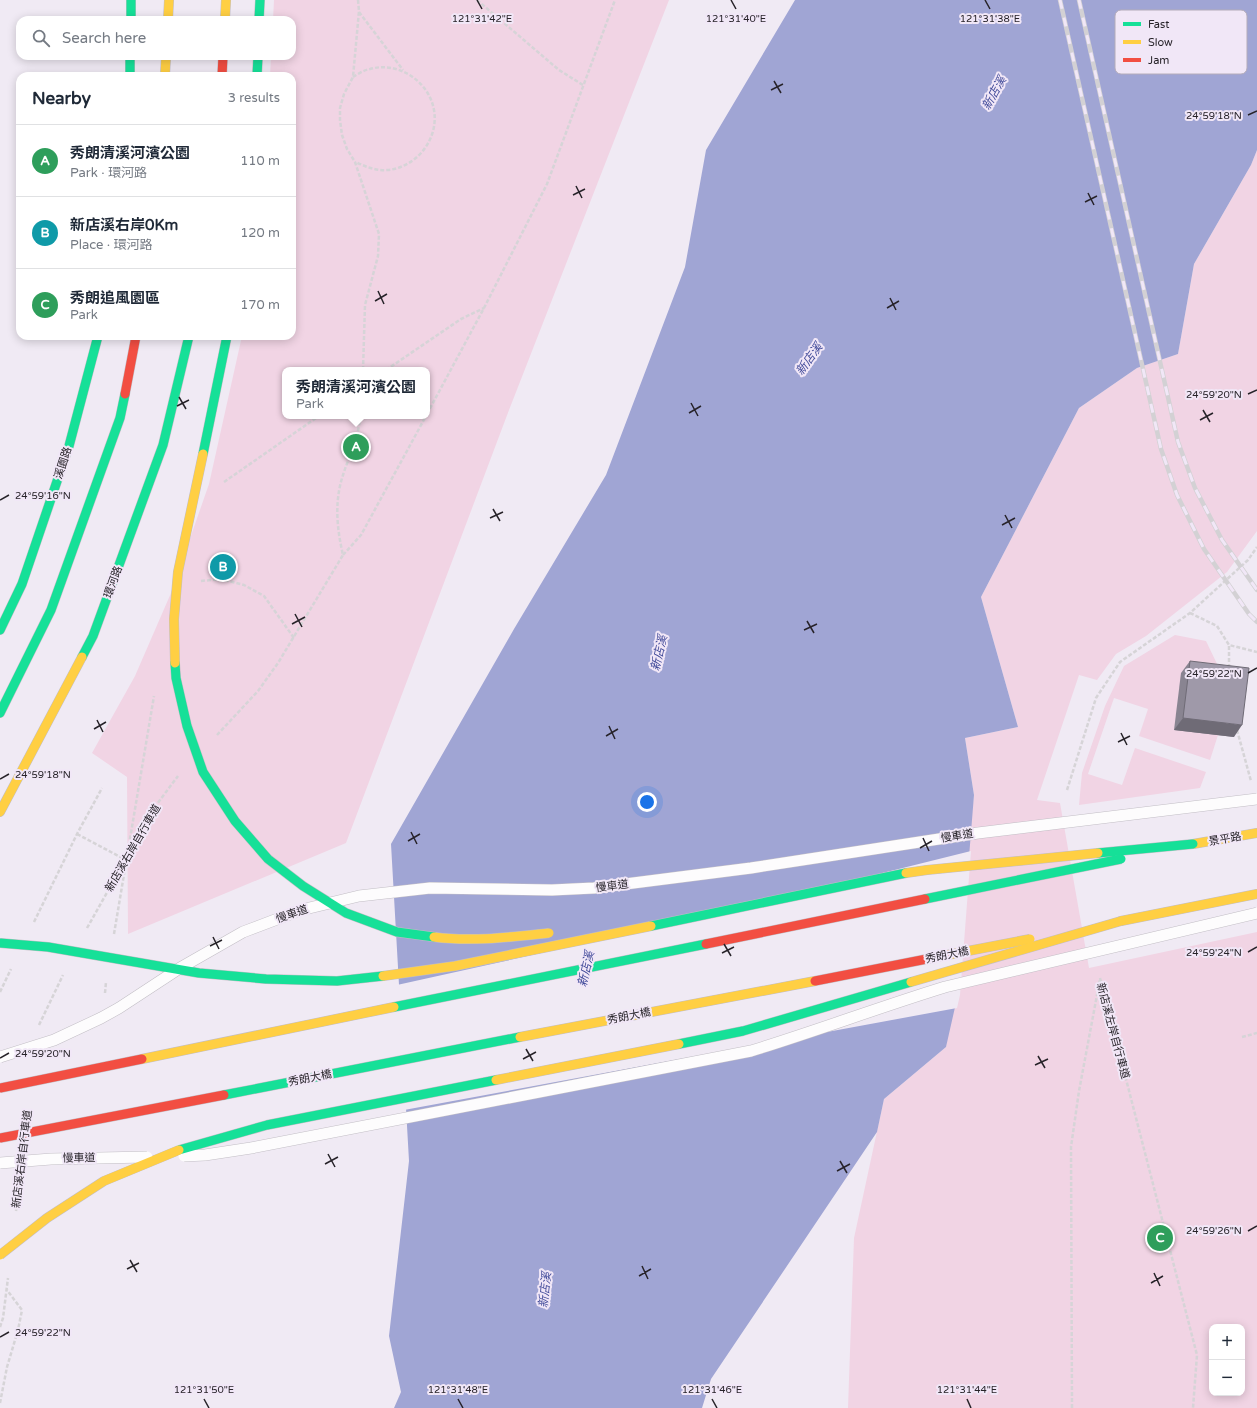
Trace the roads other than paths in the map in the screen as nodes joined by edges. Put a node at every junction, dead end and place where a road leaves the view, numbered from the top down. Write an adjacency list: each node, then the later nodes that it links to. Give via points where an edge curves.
1 (132, 0): 5 (main road)
2 (169, 0): 6 (main road)
3 (226, 0): 7 (main road)
4 (260, 0): 8 (main road)
5 (131, 16)
6 (168, 16)
7 (225, 16)
8 (259, 16)
9 (130, 60): 13 (main road)
10 (166, 60): 14 (main road)
11 (223, 60): 15 (main road)
12 (258, 60): 16 (main road)
13 (130, 72)
14 (165, 72)
15 (222, 72)
16 (257, 72)
17 (97, 340): 21 (main road, 溪園路, via 66,453 22,584)
18 (135, 340): 22 (main road, via 120,418 54,602)
19 (188, 340): 24 (main road, 環河路, via 164,445 93,636)
20 (226, 340): 32 (main road, bridge, via 178,572 174,619 176,678 187,726 203,772 235,821 268,859 303,886 346,913 398,932 450,939 513,937)
21 (0, 630)
22 (0, 713)
23 (1257, 799): 34 (lane, 慢車道, bridge, via 978,833 751,868 594,888 430,888 359,896 301,910 244,932 100,1018 54,1040)
24 (0, 812)
25 (1257, 833): 26 (main road, 景平路)
26 (1193, 844): 28 (main road, bridge, via 904,874); 35 (main road, bridge)
27 (1257, 894): 30 (main road, 秀朗大橋)
28 (712, 913): 31 (main road, bridge); 33 (main road, bridge, via 455,966 337,980 266,979 199,973 48,947)
29 (1257, 913): 37 (lane, 慢車道, bridge, via 945,986 751,1051 205,1156 51,1159)
30 (1121, 921): 36 (main road, 秀朗大橋, bridge); 38 (main road, bridge, via 743,1030 267,1125 182,1149 104,1181 47,1218)
31 (602, 927)
32 (556, 932)
33 (0, 943)
34 (0, 1057)
35 (0, 1088)
36 (0, 1138)
37 (0, 1163)
38 (0, 1255)

